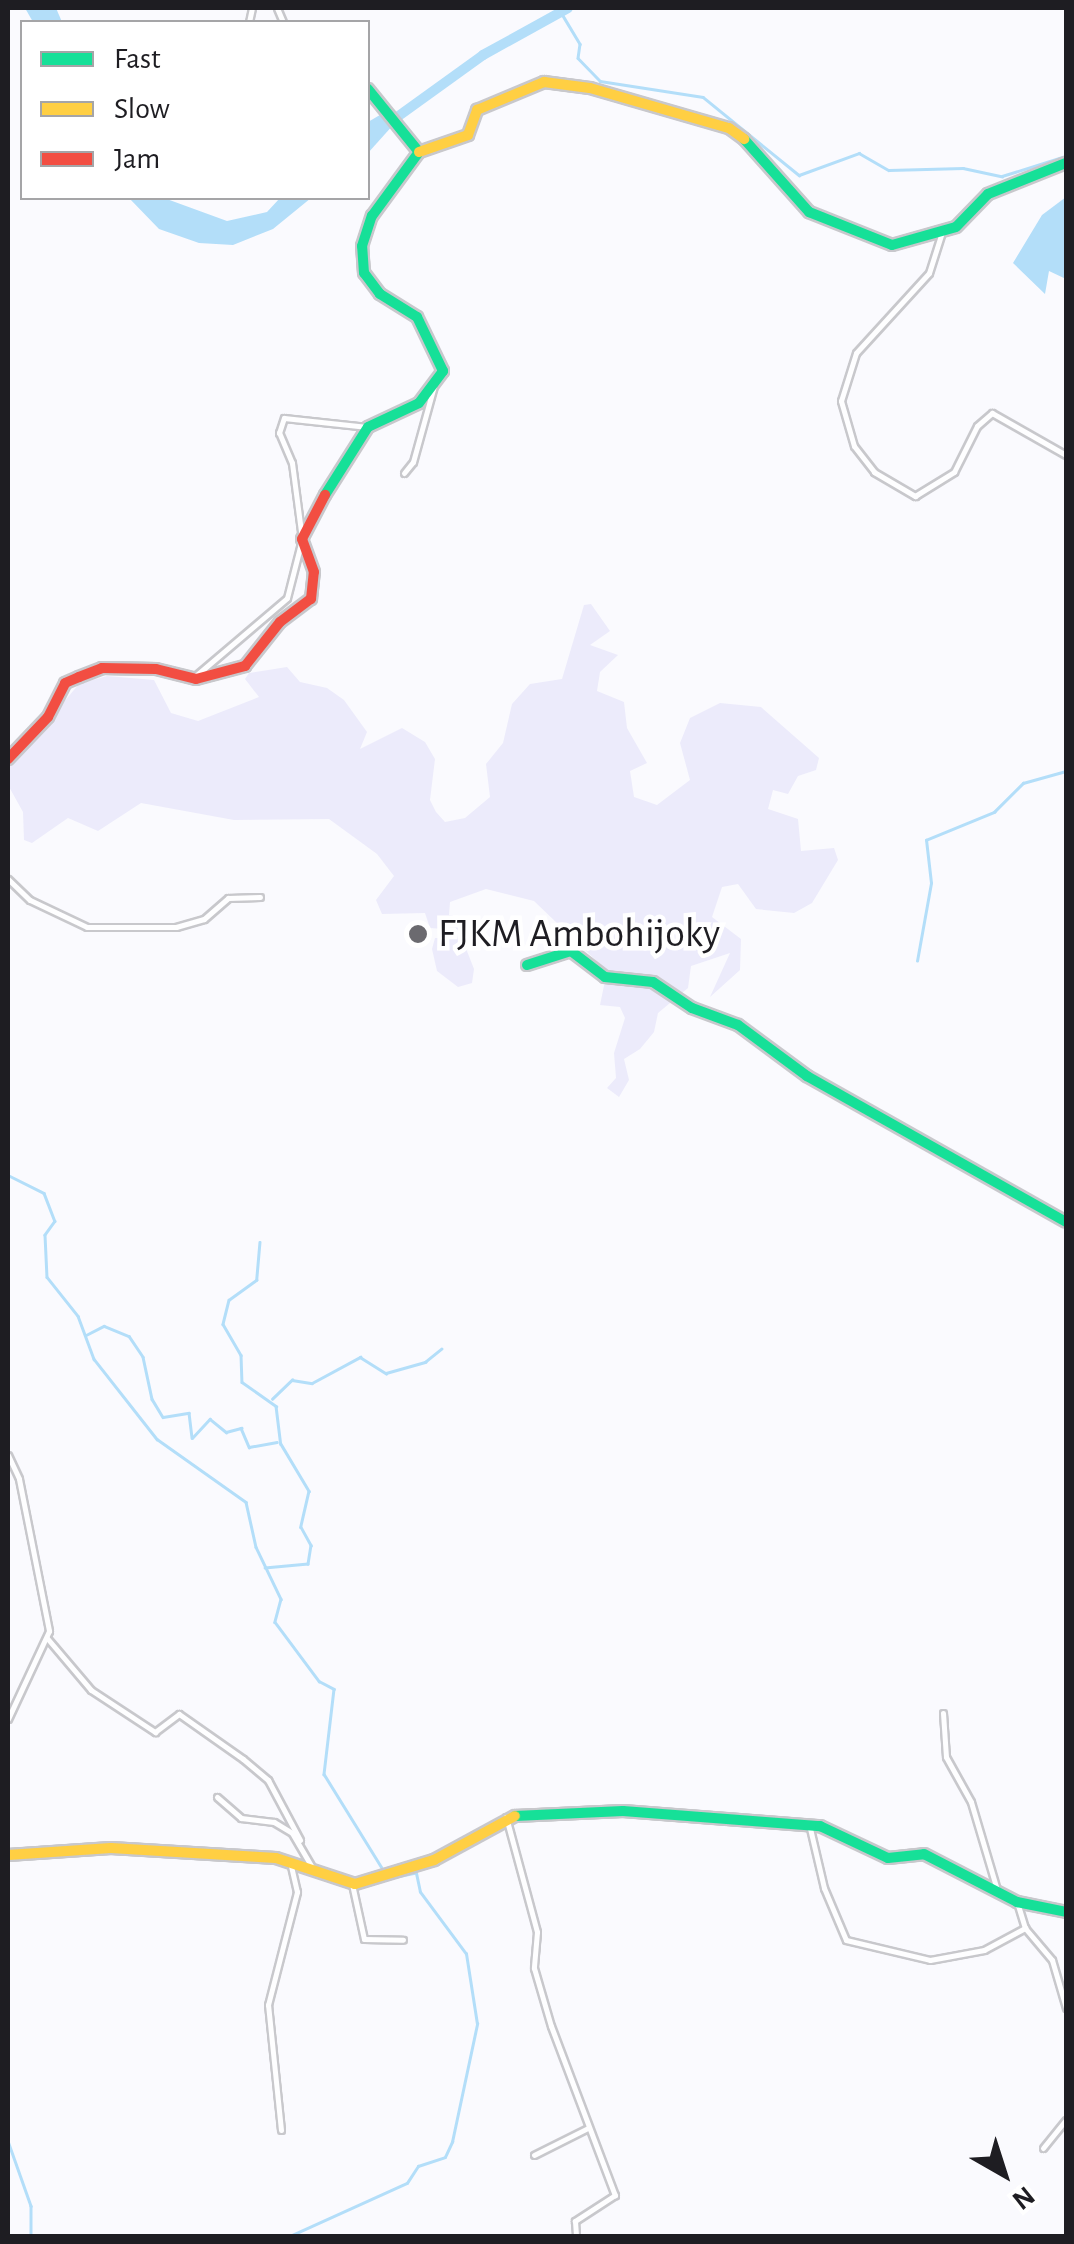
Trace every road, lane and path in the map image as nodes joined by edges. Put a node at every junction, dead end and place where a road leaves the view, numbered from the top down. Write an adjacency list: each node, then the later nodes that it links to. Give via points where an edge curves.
1 (370, 92): 2 (street)
2 (417, 147): 4 (street, via 468,135 477,110 509,95 544,82 581,86 729,128 759,150 800,206 839,229 892,245); 5 (street, via 372,216 362,246 364,273 429,332 443,371)
3 (1066, 163): 4 (street, via 988,194)
4 (942, 232): 7 (street, via 929,273 856,353 841,401 854,446 874,472 915,496 954,472 977,426 992,413)
5 (435, 383): 6 (street, via 419,402); 8 (street)
6 (368, 426): 9 (street, via 326,484); 9 (street, via 284,418 279,432 292,463)
7 (1066, 455)
8 (404, 473)
9 (302, 539): 10 (street, via 287,598); 10 (street, via 314,572 310,599 280,622 245,666)
10 (192, 678): 11 (street, via 156,668 102,668 80,676 65,683 48,717)
11 (8, 759)
12 (8, 879): 13 (street, via 30,900 87,927 176,927 204,919 228,898)
13 (260, 897)
14 (526, 964): 15 (street, via 572,951 605,977 652,982 692,1008 738,1024 816,1080)
15 (1066, 1222)
16 (8, 1455): 17 (street, via 20,1478)
17 (47, 1638): 19 (street); 23 (street, via 92,1690 155,1732 179,1714 243,1759 268,1780)
18 (943, 1713): 28 (street, via 946,1756 972,1802)
19 (8, 1719)
20 (217, 1797): 23 (street, via 241,1818 274,1822)
21 (506, 1816): 22 (street, via 623,1811); 27 (street, via 448,1853); 35 (street, via 537,1932 534,1968)
22 (809, 1824): 28 (street, via 856,1837 888,1858 924,1854); 31 (street, via 824,1888 846,1940 930,1960 984,1950)
23 (300, 1840): 26 (street)
24 (8, 1855): 25 (street, via 111,1848 276,1858)
25 (292, 1865): 26 (street); 36 (street, via 297,1892 268,2005)
26 (313, 1872): 27 (street)
27 (352, 1884): 32 (street, via 364,1939)
28 (998, 1892): 29 (street)
29 (1017, 1902): 30 (street); 31 (street)
30 (1066, 1912)
31 (1025, 1928): 33 (street, via 1052,1960)
32 (404, 1940)
33 (1066, 2008)
34 (1066, 2120): 37 (street)
35 (588, 2128): 38 (street); 39 (street, via 615,2194 575,2221)
36 (281, 2130)
37 (1042, 2148)
38 (534, 2155)
39 (576, 2236)

